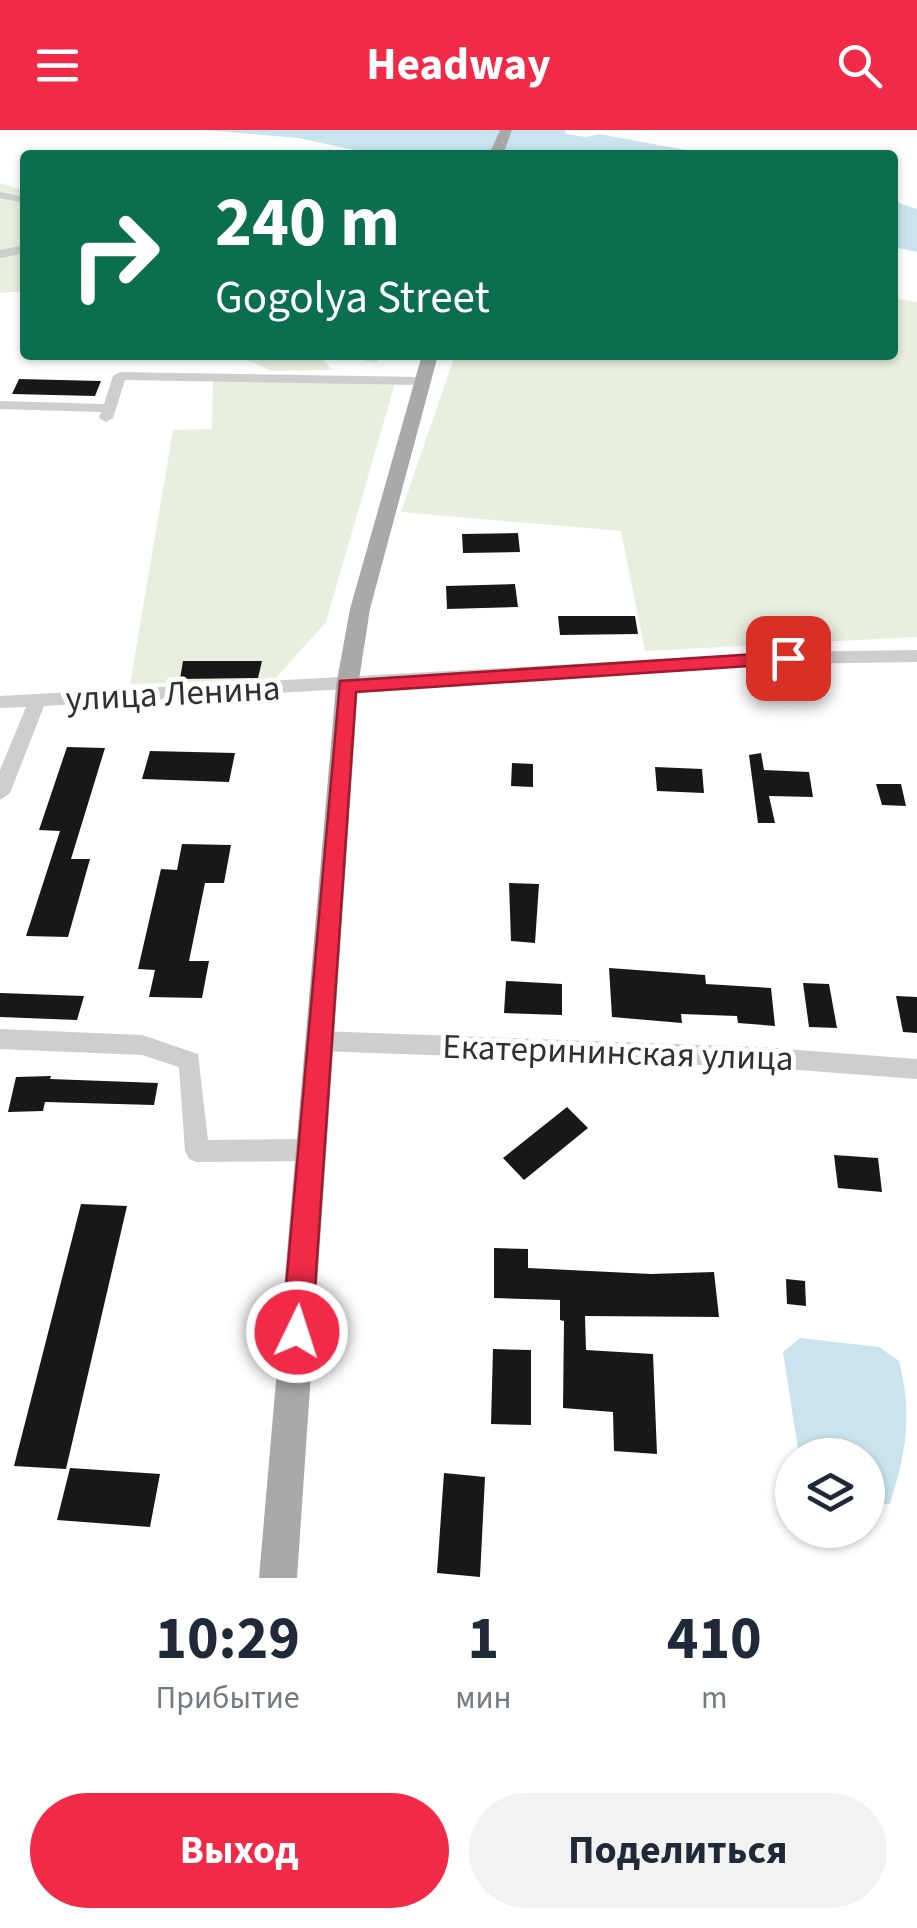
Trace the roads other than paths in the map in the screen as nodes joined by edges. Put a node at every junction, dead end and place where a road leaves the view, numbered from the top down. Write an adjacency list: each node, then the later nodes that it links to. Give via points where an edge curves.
1 (428, 360): 2 (main road)
2 (422, 381): 3 (street, via 120,376 108,413); 5 (main road, via 360,608)
3 (0, 405)
4 (917, 656): 5 (street, улица Ленина)
5 (347, 686): 6 (street, улица Ленина); 10 (main road)
6 (37, 700): 7 (street, улица Ленина); 8 (street)
7 (0, 702)
8 (0, 794)
9 (0, 1039): 12 (street, via 142,1045 190,1061 197,1151)
10 (319, 1041): 11 (street, Екатерининская улица); 12 (main road)
11 (917, 1069)
12 (311, 1150): 13 (main road)
13 (278, 1578)

